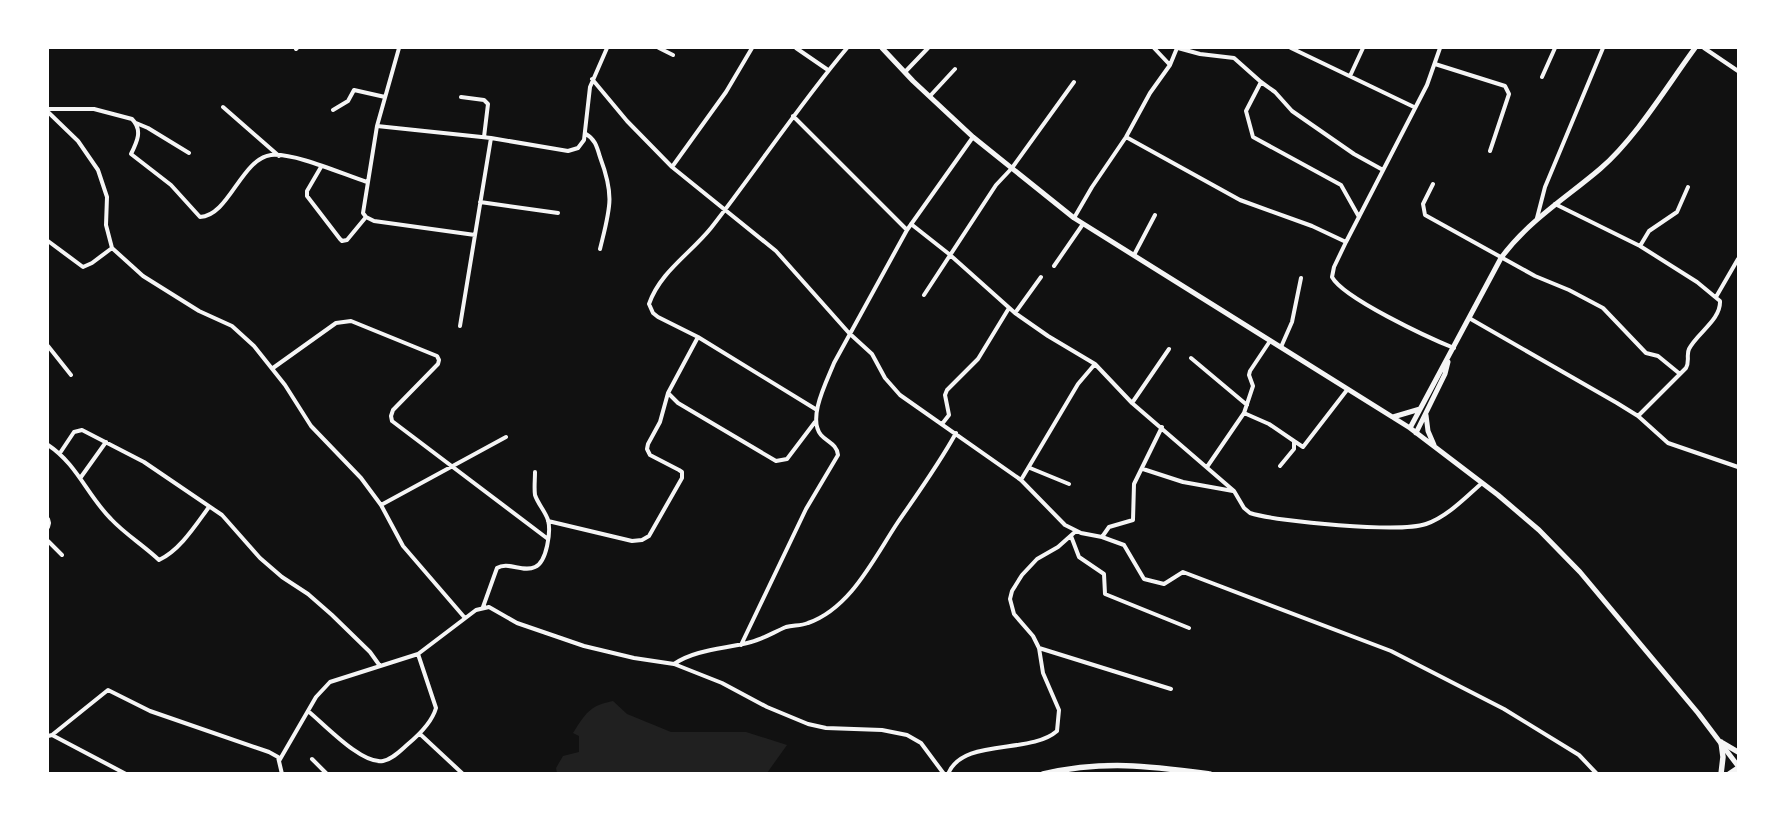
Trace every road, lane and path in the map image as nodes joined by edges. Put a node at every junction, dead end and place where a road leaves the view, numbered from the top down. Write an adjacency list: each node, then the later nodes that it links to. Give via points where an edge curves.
1 (399, 48): 31 (street)
2 (607, 48): 27 (street)
3 (660, 48): 18 (street)
4 (752, 48): 49 (street, via 726,92)
5 (796, 48): 22 (street)
6 (847, 48): 22 (street)
7 (882, 48): 24 (street)
8 (928, 48): 24 (street)
9 (1154, 48): 20 (street)
10 (1178, 48): 20 (street); 29 (street, via 1234,58)
11 (1291, 48): 25 (street)
12 (1363, 48): 25 (street)
13 (1440, 48): 19 (street)
14 (1555, 48): 26 (street)
15 (1603, 48): 63 (street, via 1545,187)
16 (1695, 48): 56 (street, via 1617,152)
17 (1704, 48): 23 (street)
18 (673, 55)
19 (1435, 64): 34 (street); 45 (street, via 1508,89)
20 (1170, 65): 43 (street)
21 (955, 69): 30 (street)
22 (828, 70): 37 (street)
23 (1738, 71)
24 (905, 72): 30 (street)
25 (1350, 76): 34 (street)
26 (1542, 77)
27 (592, 79): 40 (street); 49 (street)
28 (1074, 82): 50 (street)
29 (1261, 82): 51 (street, via 1292,111); 61 (street, via 1246,111 1252,137 1341,185)
30 (930, 96): 42 (street)
31 (385, 97): 35 (street, via 354,90 348,101); 39 (street)
32 (461, 97): 41 (street, via 484,100 488,104)
33 (223, 107): 47 (street)
34 (1414, 107): 51 (street)
35 (333, 110)
36 (48, 111): 38 (street, via 94,109 132,119); 71 (street, via 78,141 98,170 107,197 106,225)
37 (793, 116): 57 (street); 66 (street)
38 (136, 123): 46 (street); 47 (street, via 139,135 131,154 171,185 200,217 218,208 257,162 270,155)
39 (378, 126): 41 (street); 52 (street)
40 (586, 134): 44 (street, via 580,146 568,151); 72 (street, via 595,143 610,187 609,214)
41 (484, 137): 44 (street)
42 (973, 137): 50 (street); 64 (street)
43 (1126, 137): 62 (street); 69 (street, via 1240,200)
44 (490, 138): 55 (street)
45 (1490, 151)
46 (189, 153)
47 (279, 156): 48 (street)
48 (321, 167): 52 (street); 60 (street, via 307,196 340,239 347,240)
49 (672, 167): 57 (street)
50 (1012, 168): 62 (street); 73 (street, via 996,184)
51 (1383, 170): 61 (street)
52 (367, 182): 60 (street, via 363,208)
53 (1433, 184): 75 (street, via 1423,204 1425,215)
54 (1688, 187): 70 (street, via 1677,212 1648,231)
55 (480, 202): 58 (street); 67 (street)
56 (1556, 204): 63 (street); 70 (street)
57 (725, 209): 86 (street, via 776,250); 87 (street, via 702,239 653,291 648,304 658,317)
58 (558, 213)
59 (1155, 215): 74 (street)
60 (366, 217): 67 (street, via 374,221)
61 (1359, 217): 69 (street)
62 (1074, 218): 65 (street)
63 (1537, 218): 75 (street)
64 (910, 224): 66 (street); 73 (street)
65 (1083, 224): 74 (street); 77 (street)
66 (906, 230): 86 (street)
67 (475, 235): 85 (street)
68 (48, 241): 71 (street, via 83,266)
69 (1346, 242): 91 (street, via 1334,267 1332,277 1335,283 1410,329)
70 (1640, 246): 81 (street)
71 (112, 248): 95 (street, via 143,276 198,311 232,326)
72 (600, 249)
73 (949, 254): 80 (street); 82 (street)
74 (1134, 255): 88 (street)
75 (1500, 258): 84 (street); 96 (street, via 1603,308 1646,353 1658,356)
76 (1738, 259): 81 (street)
77 (1054, 266)
78 (1041, 277): 83 (street)
79 (1300, 278): 90 (street, via 1292,322)
80 (924, 295)
81 (1716, 297): 96 (street, via 1720,307 1689,349 1689,362)
82 (1010, 308): 83 (street); 108 (street, via 978,359 947,390 949,415)
83 (1015, 313): 94 (street)
84 (1468, 318): 91 (street); 105 (street)
85 (460, 326)
86 (849, 333): 102 (street); 108 (street, via 872,354 885,378 900,395)
87 (698, 337): 99 (street); 102 (street)
88 (1270, 340): 90 (street); 101 (street, via 1250,371 1253,386)
89 (48, 346): 97 (street)
90 (1281, 348): 98 (street)
91 (1454, 348): 103 (street, via 1438,372)
92 (1168, 349): 100 (street)
93 (1191, 358): 101 (street)
94 (1095, 364): 100 (street); 123 (street, via 1078,384)
95 (273, 368): 120 (street, via 343,320 436,355 438,364 393,410 391,416 394,423); 131 (street, via 311,426 361,478)
96 (1680, 374): 105 (street)
97 (71, 375)
98 (1348, 390): 106 (street); 114 (street, via 1303,447)
99 (668, 393): 107 (street, via 688,409 776,461 787,459); 134 (street, via 660,422 647,449 650,455 680,470 682,475 649,536 632,541)
100 (1132, 403): 109 (street)
101 (1247, 405): 104 (street)
102 (816, 410): 107 (street)
103 (1424, 410): 106 (street); 110 (street); 112 (street); 117 (street, via 1428,431)
104 (1244, 413): 114 (street, via 1269,424); 121 (street)
105 (1638, 416): 122 (street, via 1668,443)
106 (1392, 417): 110 (street)
107 (814, 422): 145 (street, via 838,455 806,509)
108 (942, 424): 111 (street)
109 (1162, 427): 121 (street); 124 (street)
110 (1410, 428): 112 (street)
111 (956, 433): 127 (street); 145 (street, via 940,462 851,592 822,617)
112 (1416, 433): 117 (street)
113 (506, 436): 120 (street)
114 (1294, 441): 119 (street, via 1294,449)
115 (106, 442): 118 (street, via 78,430); 126 (street); 132 (street, via 144,462)
116 (48, 445): 118 (street)
117 (1436, 448): 129 (street)
118 (60, 453): 126 (street)
119 (1280, 466)
120 (450, 467): 131 (street); 139 (street)
121 (1207, 467): 130 (street)
122 (1738, 467)
123 (1030, 468): 127 (street); 128 (street)
124 (1143, 469): 130 (street, via 1183,482); 138 (street, via 1132,492 1133,520 1109,527)
125 (535, 472): 134 (street, via 535,494)
126 (81, 477): 132 (street, via 110,518 158,560 182,542)
127 (1021, 480): 136 (street, via 1057,519)
128 (1069, 484)
129 (1482, 484): 130 (street, via 1426,524 1401,528 1333,525 1257,516 1244,508); 154 (street, via 1539,530 1574,566)
130 (1234, 491)
131 (381, 505): 143 (street, via 403,546)
132 (209, 507): 149 (street, via 231,523 270,566 332,615)
133 (48, 519): 135 (street)
134 (548, 521): 139 (street)
135 (48, 527)
136 (1076, 531): 137 (street); 138 (street)
137 (1071, 536): 144 (street, via 1079,557 1104,574 1105,594); 146 (street, via 1037,559 1012,591 1010,606)
138 (1102, 537): 167 (street, via 1124,545 1144,579 1164,584 1183,572 1391,651 1504,709 1579,755)
139 (548, 539): 142 (street, via 542,560 535,567 497,568)
140 (48, 541): 141 (street)
141 (62, 555)
142 (483, 607): 143 (street); 148 (street, via 495,609 528,628 584,646)
143 (465, 618): 147 (street)
144 (1189, 628)
145 (741, 644): 148 (street, via 692,655)
146 (1039, 648): 150 (street); 164 (street, via 1043,673 1059,710 1057,731 1042,740 975,753 954,765)
147 (418, 654): 149 (street); 152 (street, via 436,704 435,712)
148 (674, 664): 163 (street, via 808,724 907,735 921,743)
149 (380, 666): 151 (street, via 330,682)
150 (1172, 688)
151 (308, 711): 152 (street, via 356,751 374,760 390,758); 157 (street)
152 (420, 734): 162 (street)
153 (50, 735): 157 (street, via 108,690 150,711 269,752); 159 (street)
154 (1721, 742): 155 (main road); 158 (street); 168 (main road)
155 (1738, 752)
156 (312, 759): 161 (street)
157 (280, 761): 160 (street)
158 (1738, 767): 169 (main road)
159 (126, 774)
160 (282, 774)
161 (327, 774)
162 (464, 774)
163 (944, 774)
164 (948, 774)
165 (1044, 774): 166 (main road, via 1085,766 1121,764)
166 (1210, 774)
167 (1597, 774)
168 (1721, 774)
169 (1729, 774)

